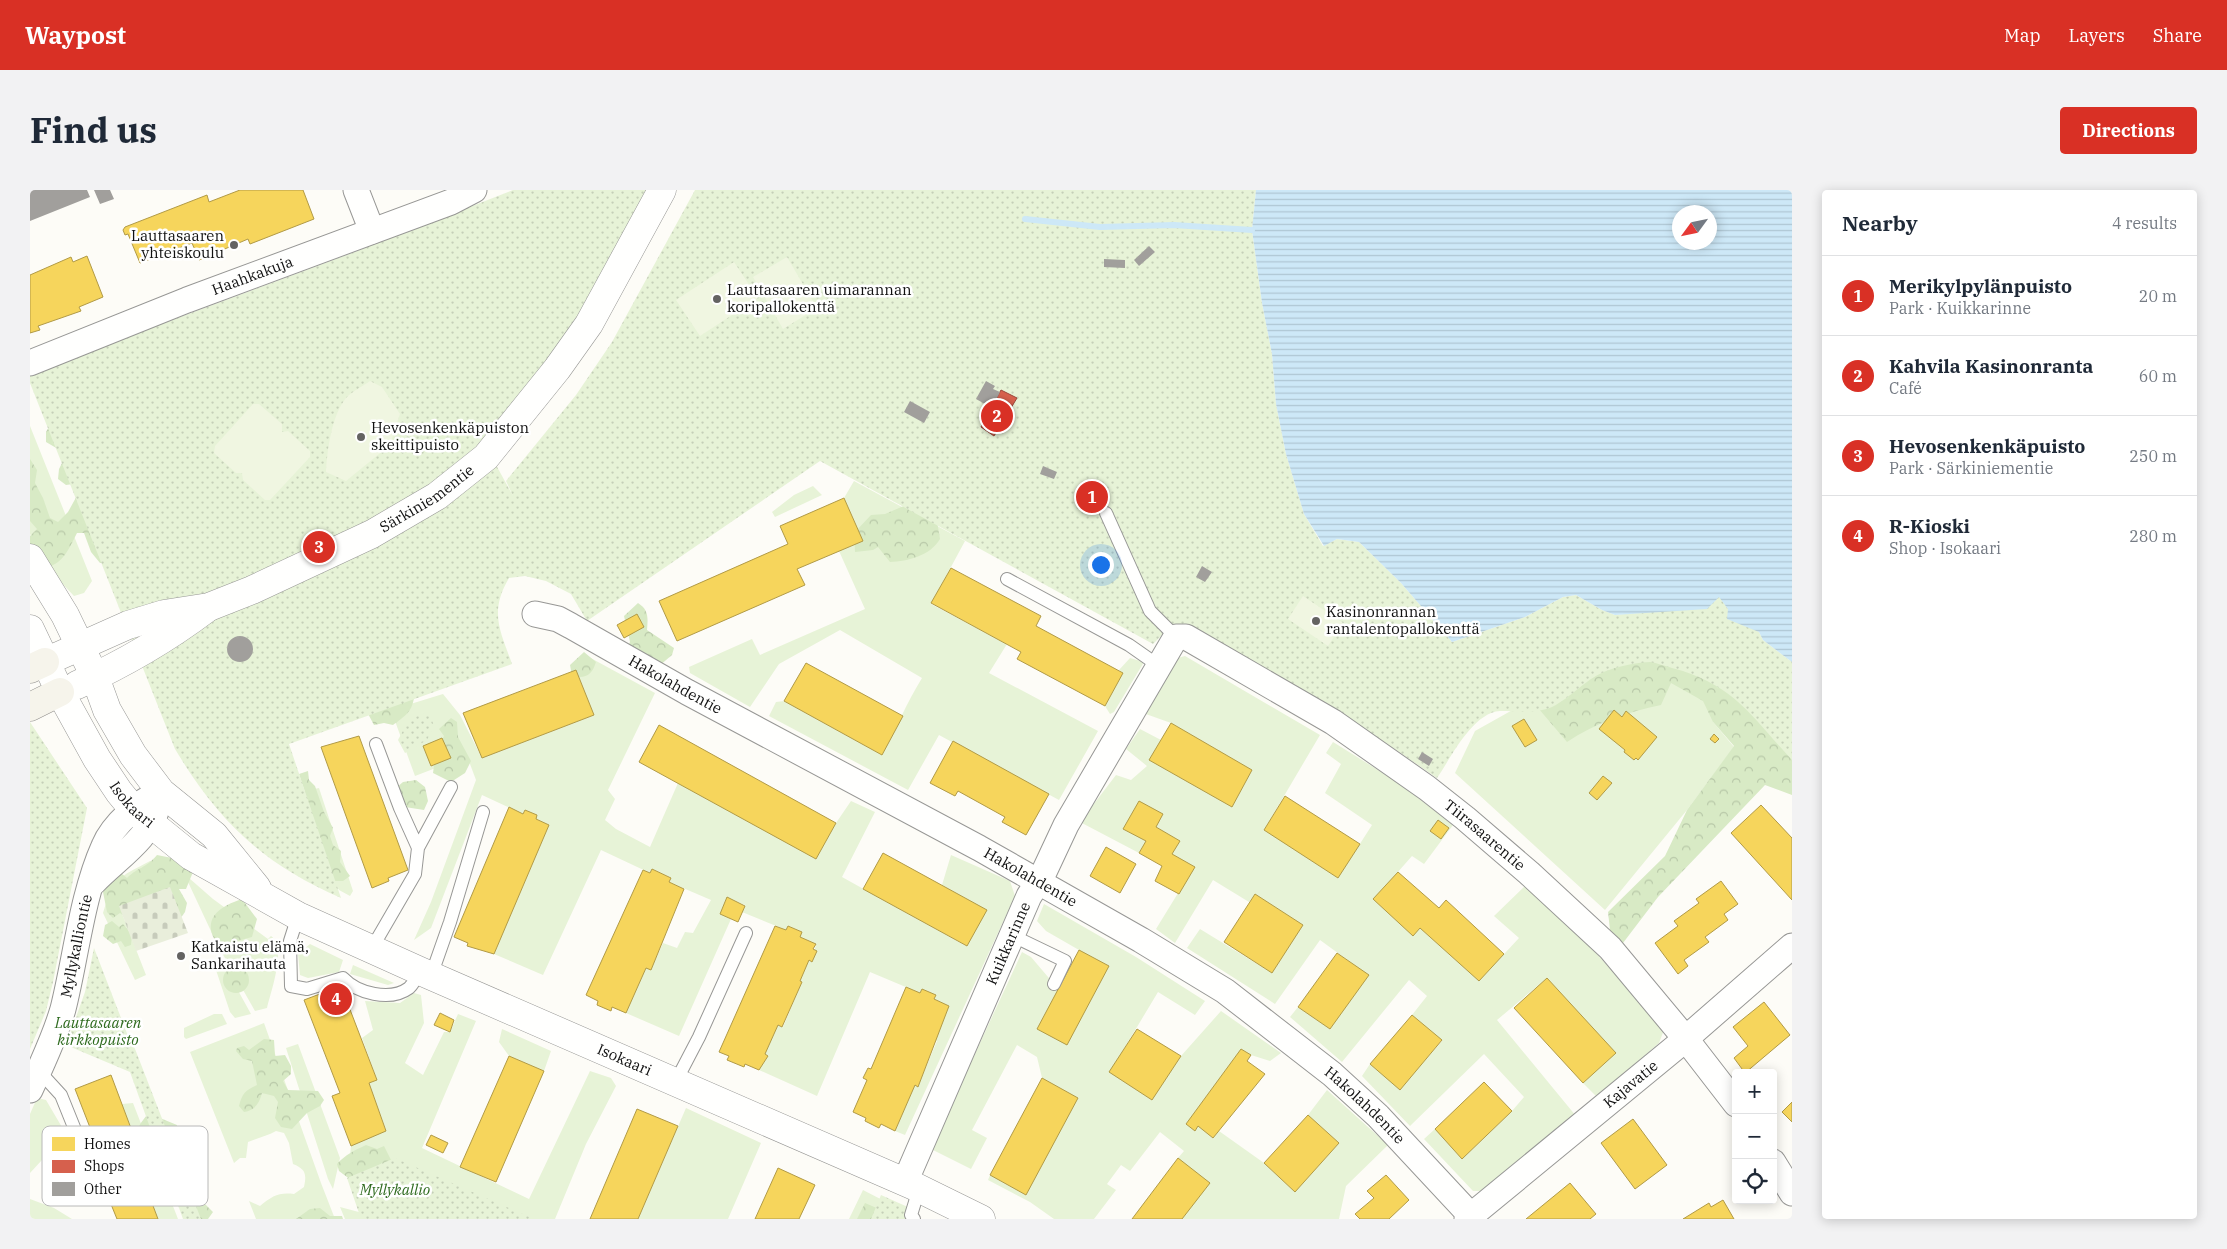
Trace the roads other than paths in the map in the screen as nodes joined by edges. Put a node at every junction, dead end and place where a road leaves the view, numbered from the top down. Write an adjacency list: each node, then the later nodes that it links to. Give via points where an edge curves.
1 (356, 190): 4 (street)
2 (474, 190): 4 (street, Haahkakuja, via 451,202)
3 (662, 190): 9 (street, Särkiniementie, via 589,324 521,416 486,457 437,496 372,534)
4 (372, 231): 5 (street, Haahkakuja)
5 (30, 363)
6 (1106, 512): 12 (lane, via 1150,611)
7 (30, 558): 13 (street, Isokaari)
8 (1007, 579): 15 (lane, via 1129,645)
9 (209, 607): 13 (street, Särkiniementie, via 137,622); 16 (street, Särkiniementie, via 173,634)
10 (535, 614): 25 (street, Hakolahdentie, via 558,619)
11 (30, 629): 14 (street, Isokaari)
12 (1176, 637): 15 (street, Kuikkarinne); 34 (street, Tiirasaarentie, via 1186,637 1333,722 1427,788 1529,873 1610,948)
13 (79, 646): 14 (street, Särkiniementie); 16 (street, Isokaari)
14 (38, 665): 17 (street, Isokaari)
15 (1159, 666): 25 (street, Kuikkarinne)
16 (94, 677): 17 (street, Särkiniementie); 21 (street, Isokaari, via 108,710 134,755)
17 (60, 692): 18 (main road, Särkiniementie); 23 (street, Isokaari, via 98,759)
18 (30, 707)
19 (376, 744): 24 (lane)
20 (451, 787): 24 (lane)
21 (161, 792): 23 (street, Myllykalliontie, via 147,798); 26 (street, Isokaari, via 214,834)
22 (482, 812): 32 (lane, via 450,922)
23 (142, 817): 26 (street, Isokaari, via 191,856); 35 (street, Myllykalliontie, via 104,844 91,885 63,1009)
24 (418, 848): 31 (lane, via 415,874)
25 (1036, 882): 29 (street, Kuikkarinne); 40 (street, Hakolahdentie, via 1141,940 1225,992 1298,1046 1378,1116)
26 (268, 901): 27 (street, Isokaari)
27 (298, 916): 31 (street, Isokaari); 32 (lane, via 290,941 291,986 307,989 343,978 352,988 374,994 394,993 410,987)
28 (746, 933): 36 (lane)
29 (1011, 935): 33 (lane, via 1065,961); 39 (street, Kuikkarinne)
30 (1792, 946): 34 (street, Kajavatie)
31 (372, 948): 32 (street, Isokaari)
32 (426, 974): 36 (street, Isokaari)
33 (1054, 984)
34 (1685, 1038): 37 (street, Tiirasaarentie); 40 (street, Kajavatie)
35 (33, 1080): 38 (lane, via 61,1095)
36 (675, 1083): 39 (street, Isokaari)
37 (1732, 1099)
38 (74, 1126)
39 (912, 1186): 41 (lane, via 911,1215); 42 (street, Isokaari)
40 (1470, 1218)
41 (914, 1219)
42 (981, 1219)

